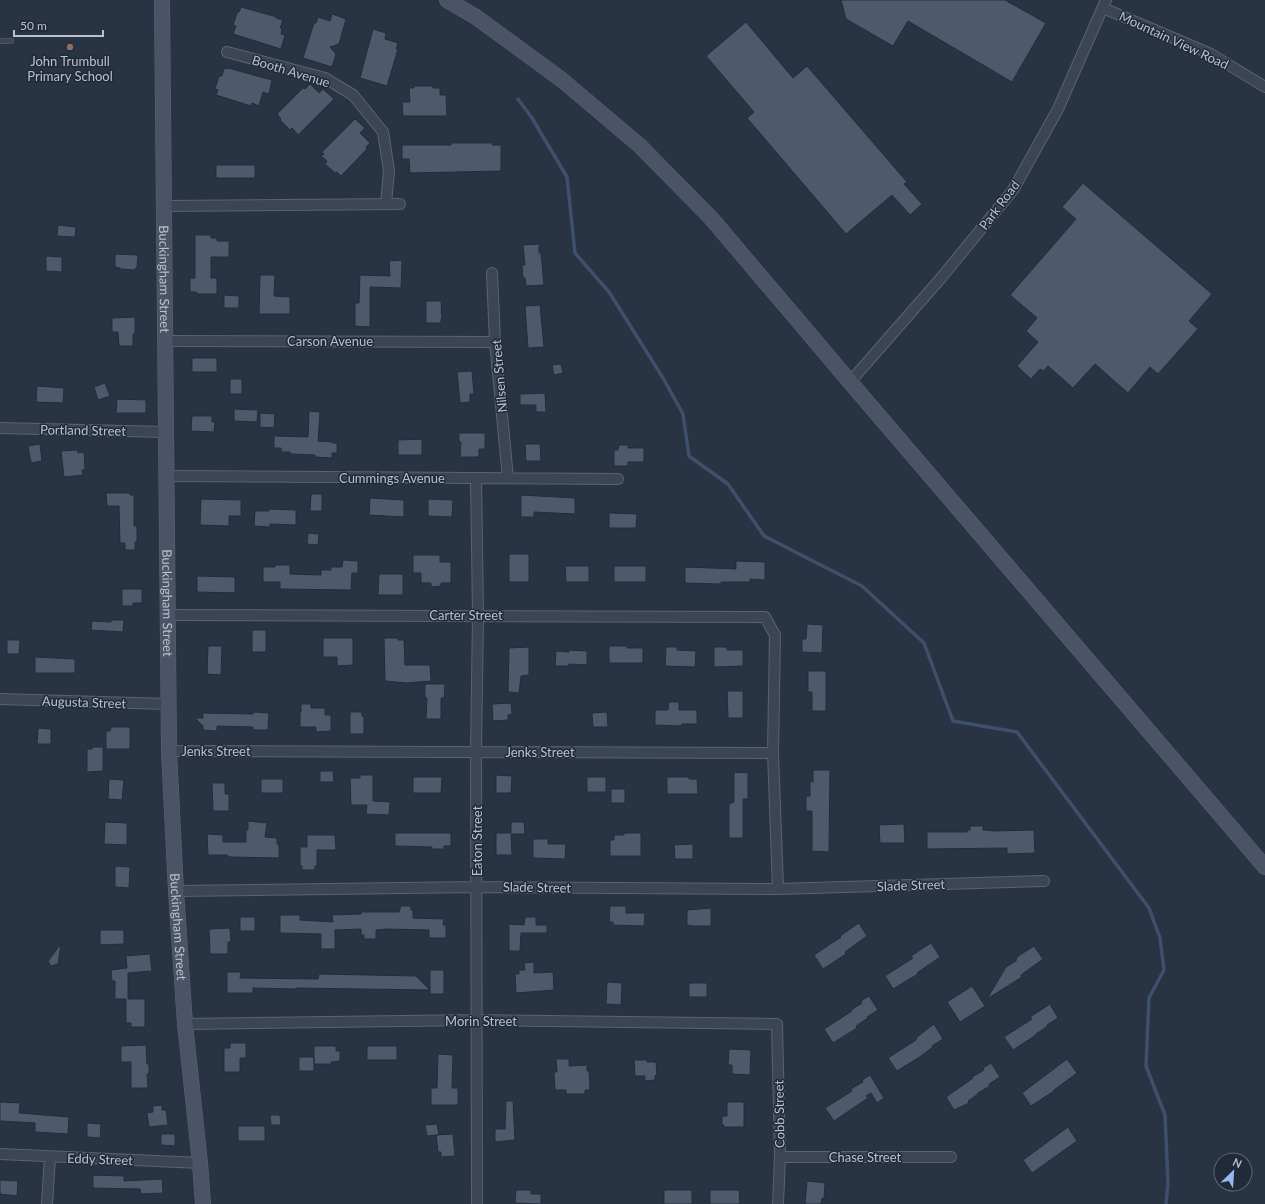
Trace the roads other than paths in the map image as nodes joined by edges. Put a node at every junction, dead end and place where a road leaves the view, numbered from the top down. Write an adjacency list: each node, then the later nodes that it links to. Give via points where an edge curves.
1 (162, 0): 10 (main road, Buckingham Street)
2 (447, 0): 14 (main road, via 476,17 562,80 639,145 711,218)
3 (1105, 4): 7 (street, Mountain View Road, via 1211,54); 14 (street, Park Road, via 1058,109 1013,190 941,278)
4 (0, 41): 5 (lane)
5 (11, 41)
6 (228, 52): 8 (street, Booth Avenue, via 325,78 353,95 383,132 389,171)
7 (1265, 87)
8 (386, 204): 9 (street); 10 (street)
9 (400, 204)
10 (164, 206): 12 (main road, Buckingham Street)
11 (492, 273): 13 (street, Nilsen Street)
12 (165, 341): 13 (street, Carson Avenue); 16 (main road, Buckingham Street)
13 (495, 342): 19 (street, Nilsen Street)
14 (850, 382): 28 (main road)
15 (0, 428): 16 (street, Portland Street)
16 (166, 432): 17 (main road, Buckingham Street)
17 (166, 476): 18 (street, Cummings Avenue); 21 (main road, Buckingham Street)
18 (476, 478): 19 (street, Cummings Avenue); 22 (street, Eaton Street)
19 (508, 478): 20 (street, Cummings Avenue)
20 (618, 479)
21 (168, 615): 22 (street, Carter Street); 24 (main road, Buckingham Street)
22 (478, 615): 26 (street, Eaton Street); 27 (street, Carter Street, via 765,617 776,635)
23 (0, 699): 24 (street, Augusta Street)
24 (168, 704): 25 (main road, Buckingham Street)
25 (169, 751): 26 (street, Jenks Street); 32 (main road, Buckingham Street)
26 (476, 751): 27 (street, Jenks Street); 30 (street, Eaton Street)
27 (773, 752): 31 (street)
28 (1265, 867)
29 (1044, 881): 31 (street, Slade Street)
30 (477, 886): 31 (street, Slade Street); 32 (street, Slade Street); 33 (street, Eaton Street)
31 (778, 889)
32 (176, 891): 34 (main road, Buckingham Street)
33 (476, 1020): 34 (street, Morin Street); 35 (street, Morin Street); 43 (street, Eaton Street)
34 (186, 1024): 40 (main road, Buckingham Street)
35 (777, 1024): 38 (street, Cobb Street)
36 (0, 1154): 37 (street, Eddy Street)
37 (50, 1157): 40 (street, Eddy Street); 41 (street)
38 (780, 1157): 39 (street, Chase Street); 44 (street, Cobb Street)
39 (951, 1157)
40 (200, 1163): 42 (main road, Buckingham Street)
41 (47, 1204)
42 (202, 1204)
43 (477, 1204)
44 (778, 1204)

